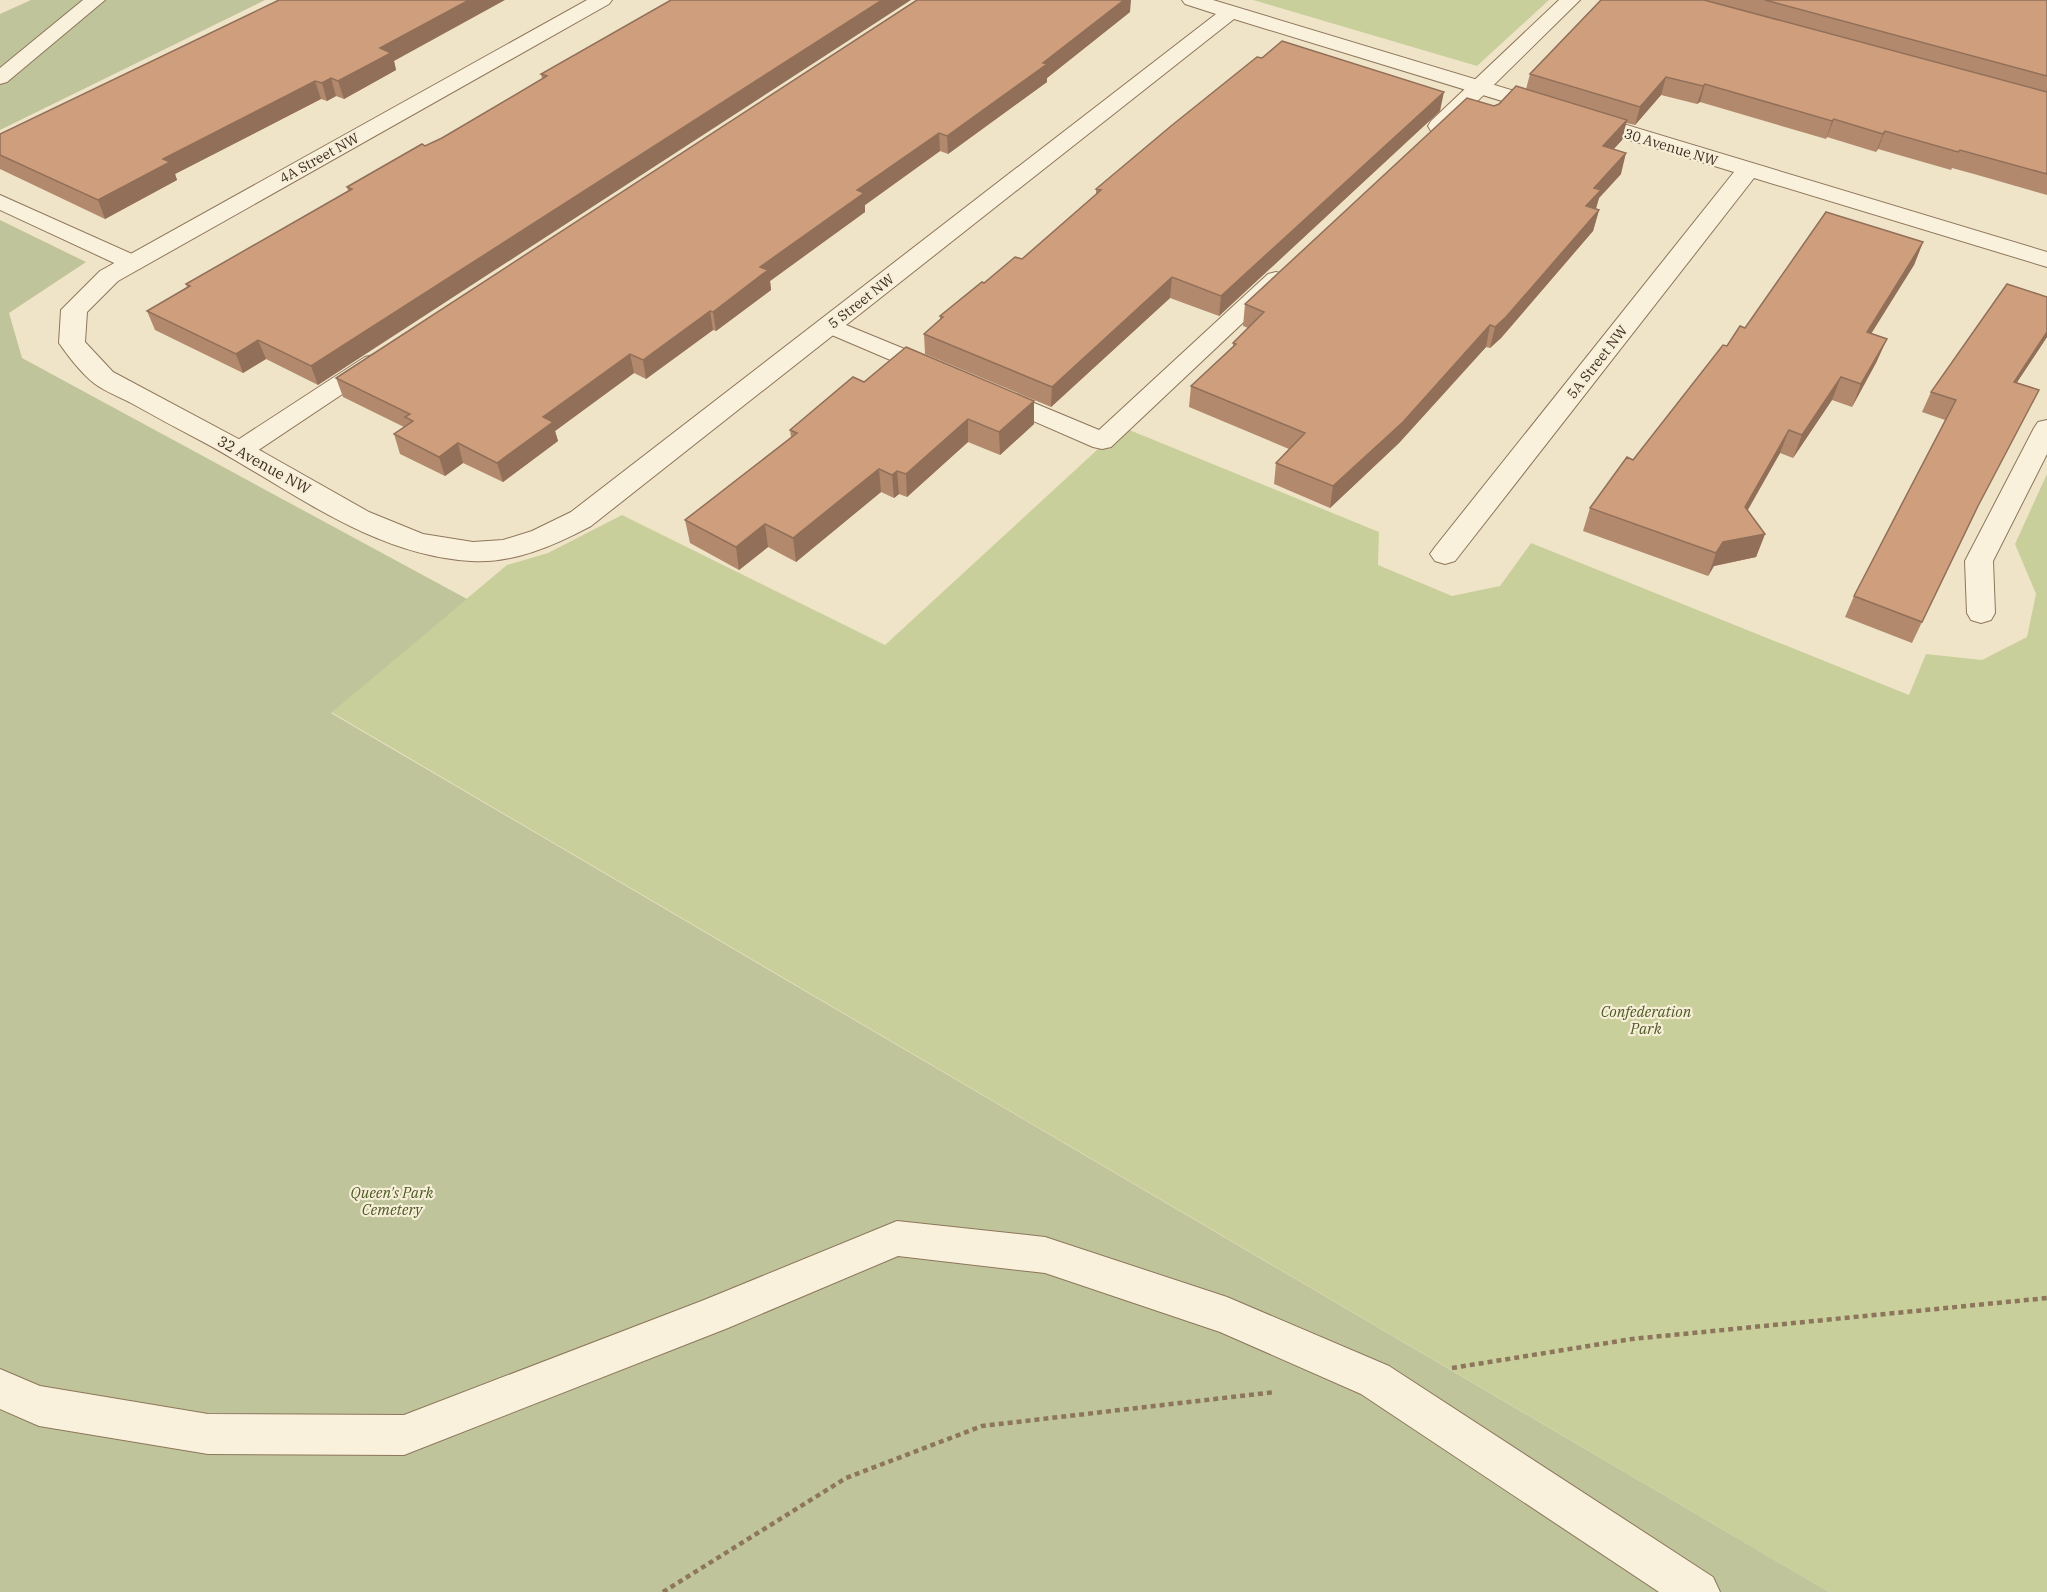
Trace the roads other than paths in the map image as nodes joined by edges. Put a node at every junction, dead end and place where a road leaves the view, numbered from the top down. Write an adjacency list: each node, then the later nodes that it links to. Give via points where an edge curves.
1 (95, 0): 6 (lane)
2 (602, 0): 12 (street, 4A Street NW)
3 (1192, 0): 5 (street, 30 Avenue NW)
4 (1570, 0): 7 (lane)
5 (1231, 12): 7 (street, 30 Avenue NW); 14 (street, 5 Street NW)
6 (0, 78)
7 (1480, 88): 8 (lane); 9 (street, 30 Avenue NW)
8 (1423, 141)
9 (1748, 170): 11 (street, 30 Avenue NW); 20 (street, 5A Street NW)
10 (0, 202): 12 (lane)
11 (2047, 260)
12 (133, 263): 15 (street, 4A Street NW, via 109,276 74,309)
13 (1293, 263): 14 (lane, via 1102,441)
14 (829, 326): 19 (street, 5 Street NW, via 581,519 542,540)
15 (72, 344): 18 (street, 32 Avenue NW, via 104,378)
16 (389, 353): 18 (lane)
17 (2047, 428): 21 (lane, via 1980,561)
18 (239, 451): 19 (street, 32 Avenue NW, via 376,527 427,545)
19 (473, 552)
20 (1445, 554)
21 (1981, 613)
22 (0, 1389): 23 (lane, via 39,1406 208,1434 404,1435 714,1315 897,1238 988,1248 1045,1255 1227,1316 1375,1380)
23 (1698, 1592)

